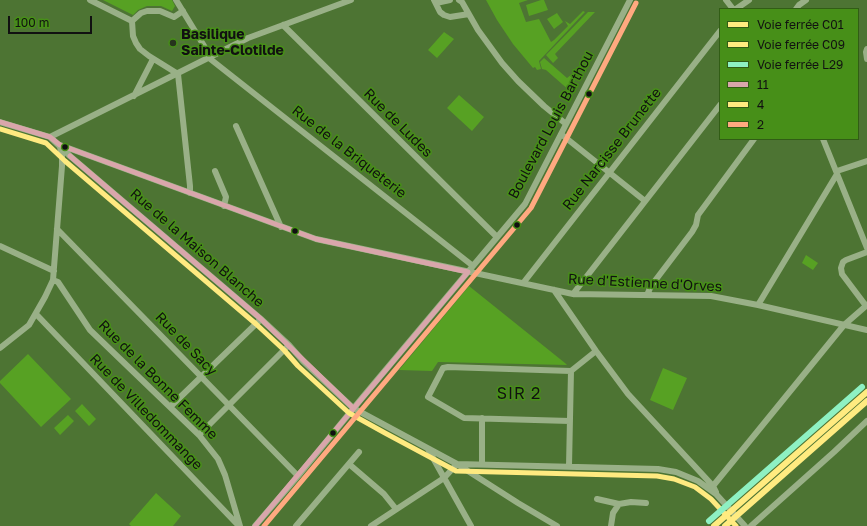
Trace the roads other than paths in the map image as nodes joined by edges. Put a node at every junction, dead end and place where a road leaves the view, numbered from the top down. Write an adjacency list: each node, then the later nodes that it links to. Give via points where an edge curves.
1 (90, 0): 16 (street)
2 (176, 0): 14 (street, Rue de la Briqueterie)
3 (352, 0): 17 (street)
4 (450, 0): 10 (street)
5 (459, 0): 15 (street)
6 (630, 0): 27 (street, Boulevard Louis Barthou)
7 (726, 0): 11 (street)
8 (749, 0): 12 (street)
9 (806, 0): 13 (street)
10 (435, 2): 15 (street, via 444,15 450,17)
11 (732, 8)
12 (737, 8)
13 (797, 8)
14 (183, 11): 16 (street, via 174,17 160,11 147,11); 20 (street, Rue de la Briqueterie)
15 (469, 14): 27 (street, via 513,75)
16 (132, 21): 21 (street, via 136,43)
17 (283, 25): 20 (street, via 248,38); 49 (street, Rue de Ludes)
18 (719, 32): 41 (street, Rue Narcisse Brunette)
19 (867, 49): 22 (street)
20 (211, 57): 23 (street); 53 (street, Rue de la Briqueterie)
21 (153, 59): 23 (street); 24 (street)
22 (867, 59)
23 (178, 74): 24 (street); 42 (street)
24 (134, 96): 30 (street)
25 (719, 106): 43 (street)
26 (0, 122): 30 (street)
27 (566, 124): 29 (street, Boulevard Louis Barthou)
28 (236, 126): 45 (street)
29 (561, 134): 41 (street); 49 (street, Boulevard Louis Barthou, via 525,204)
30 (50, 137): 33 (street)
31 (753, 140): 35 (street)
32 (824, 140): 40 (street)
33 (60, 145): 34 (street, Rue d'Estienne d'Orves); 38 (street, Rue de la Maison Blanche); 48 (street, via 62,166)
34 (93, 158): 38 (street); 42 (street, Rue d'Estienne d'Orves)
35 (739, 161): 37 (street); 60 (street, via 698,214 692,232)
36 (867, 161): 40 (street)
37 (746, 163)
38 (86, 169): 64 (street, Rue de la Maison Blanche)
39 (215, 171): 44 (street, via 226,197)
40 (837, 172): 51 (street); 61 (street)
41 (609, 173): 43 (street); 57 (street, Rue Narcisse Brunette)
42 (190, 193): 44 (street, Rue d'Estienne d'Orves)
43 (645, 201): 59 (street)
44 (224, 206): 46 (street, Rue d'Estienne d'Orves)
45 (273, 210): 46 (street); 47 (street)
46 (264, 220): 47 (street, Rue d'Estienne d'Orves)
47 (281, 227): 55 (street, Rue d'Estienne d'Orves, via 316,239)
48 (57, 229): 54 (street); 71 (street, Rue de Sacy)
49 (497, 238): 53 (street, Boulevard Louis Barthou)
50 (0, 246): 54 (street)
51 (867, 248)
52 (867, 252): 62 (street, via 846,260 841,268 842,274)
53 (473, 266): 55 (street, Boulevard Louis Barthou)
54 (54, 271): 56 (street)
55 (468, 272): 57 (street, Rue d'Estienne d'Orves); 74 (street, Boulevard Louis Barthou)
56 (53, 280): 63 (street); 73 (street, Rue de la Bonne Femme, via 58,282 90,330)
57 (524, 282): 58 (street, Rue d'Estienne d'Orves)
58 (554, 290): 59 (street, Rue d'Estienne d'Orves); 69 (street)
59 (573, 294): 60 (street, Rue d'Estienne d'Orves)
60 (647, 295): 61 (street, Rue d'Estienne d'Orves, via 711,296)
61 (758, 305): 65 (street, Rue d'Estienne d'Orves)
62 (866, 305): 65 (street)
63 (36, 314): 68 (street, via 28,325); 97 (street, Rue de Villedommange)
64 (261, 319): 67 (street, Rue de la Maison Blanche); 71 (street)
65 (844, 325): 66 (street, Rue d'Estienne d'Orves); 89 (street)
66 (867, 330)
67 (289, 345): 72 (street); 74 (street, Rue de la Maison Blanche)
68 (0, 348)
69 (596, 351): 70 (street); 84 (street, via 628,394)
70 (571, 371): 75 (street, via 443,368 428,397 464,418); 76 (street)
71 (202, 377): 72 (street, Rue de Sacy); 73 (street)
72 (230, 405): 78 (street); 86 (street, Rue de Sacy)
73 (170, 407): 78 (street, Rue de la Bonne Femme)
74 (353, 408): 79 (street, Rue de la Maison Blanche); 86 (street, Boulevard Louis Barthou)
75 (482, 418): 76 (street); 83 (street)
76 (570, 421): 85 (street)
77 (867, 421): 103 (street)
78 (199, 435): 97 (street, Rue de la Bonne Femme, via 218,459)
79 (428, 449): 82 (street, Rue de la Maison Blanche); 88 (street)
80 (359, 452): 81 (street)
81 (349, 464): 94 (street, via 384,494); 99 (street)
82 (457, 464): 83 (street); 88 (street); 96 (street, Rue de la Maison Blanche)
83 (482, 464): 85 (street)
84 (692, 464): 87 (street); 89 (street)
85 (569, 466): 87 (street, via 658,469)
86 (298, 476): 98 (street, Boulevard Louis Barthou)
87 (687, 476): 90 (street)
88 (444, 478): 94 (street); 101 (street)
89 (713, 486): 90 (street)
90 (716, 494): 95 (street)
91 (597, 499): 93 (street)
92 (646, 503): 93 (street)
93 (618, 504): 102 (street, via 613,513)
94 (396, 510): 100 (street)
95 (743, 524)
96 (553, 525)
97 (239, 526)
98 (255, 526)
99 (296, 526)
100 (371, 526)
101 (471, 526)
102 (611, 526)
103 (751, 526)

